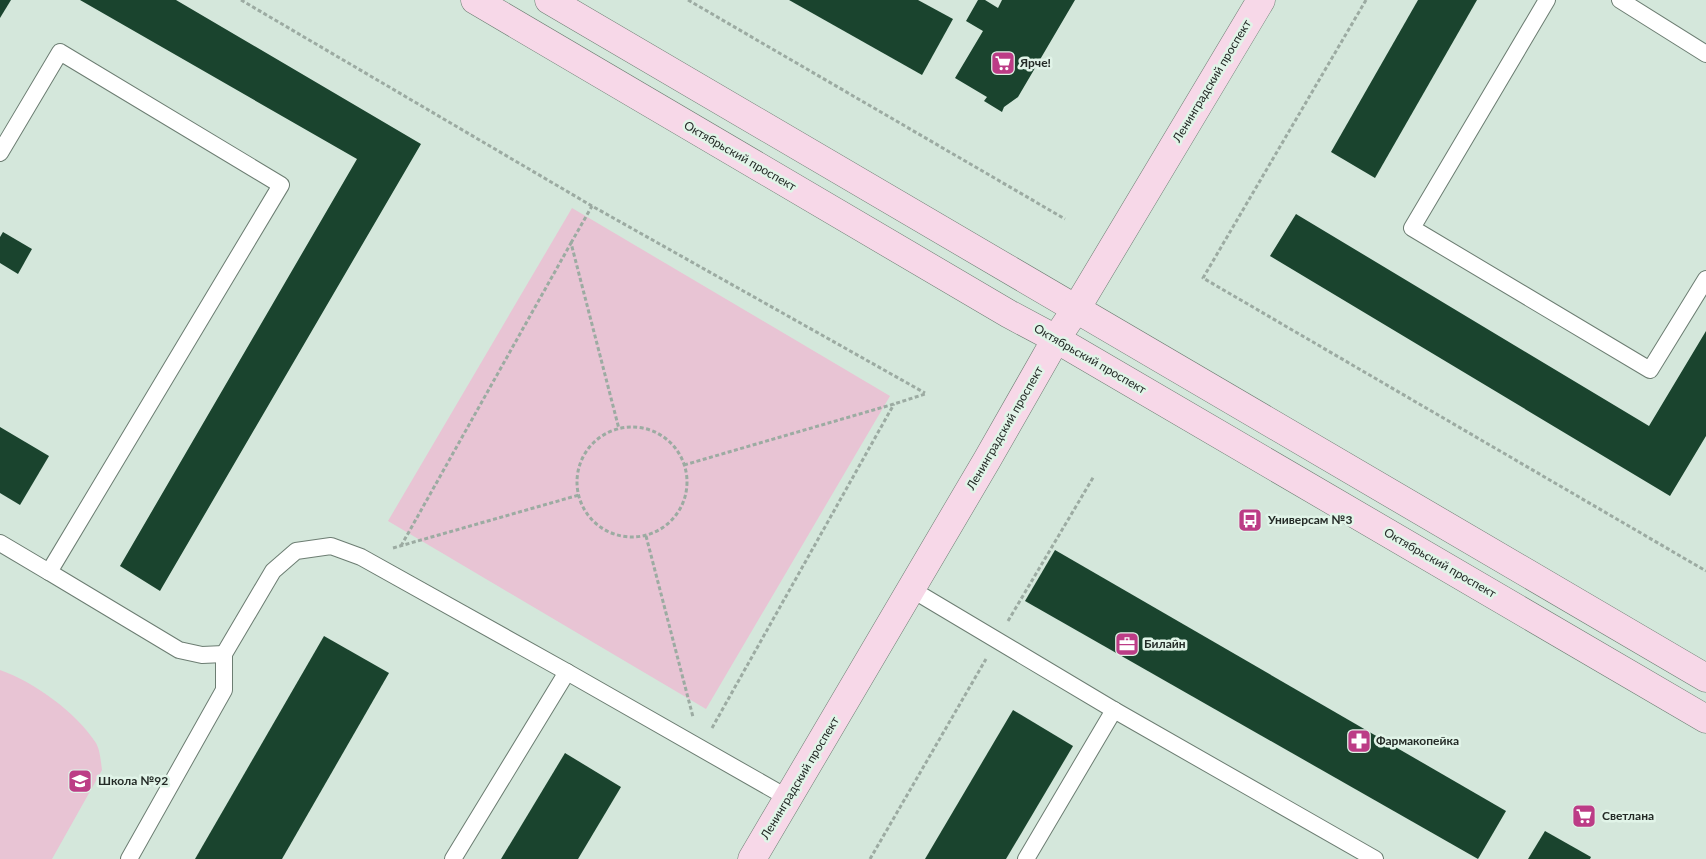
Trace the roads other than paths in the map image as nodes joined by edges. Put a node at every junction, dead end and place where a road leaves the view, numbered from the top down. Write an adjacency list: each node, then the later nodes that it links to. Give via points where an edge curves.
1 (475, 0): 10 (main road, Октябрьский проспект, via 1009,314)
2 (549, 0): 9 (main road)
3 (1261, 0): 9 (main road, Ленинградский проспект)
4 (1547, 0): 8 (lane, via 1412,228 1650,370)
5 (1620, 0): 6 (lane)
6 (1706, 54)
7 (0, 153): 12 (lane, via 60,52 281,185)
8 (1706, 279)
9 (1076, 309): 10 (main road, Ленинградский проспект); 16 (main road)
10 (1056, 338): 13 (main road, Ленинградский проспект); 18 (main road, Октябрьский проспект)
11 (0, 544): 12 (lane)
12 (49, 572): 14 (lane, via 179,650 202,655)
13 (911, 589): 17 (lane); 19 (main road, Ленинградский проспект)
14 (224, 654): 15 (lane, via 273,571 296,551 331,546 361,557); 20 (lane, via 224,690)
15 (567, 672): 19 (lane); 21 (lane)
16 (1706, 678)
17 (1114, 710): 23 (lane); 24 (lane)
18 (1706, 719)
19 (788, 798): 22 (main road, Ленинградский проспект)
20 (129, 859)
21 (453, 859)
22 (752, 859)
23 (1026, 859)
24 (1375, 859)

